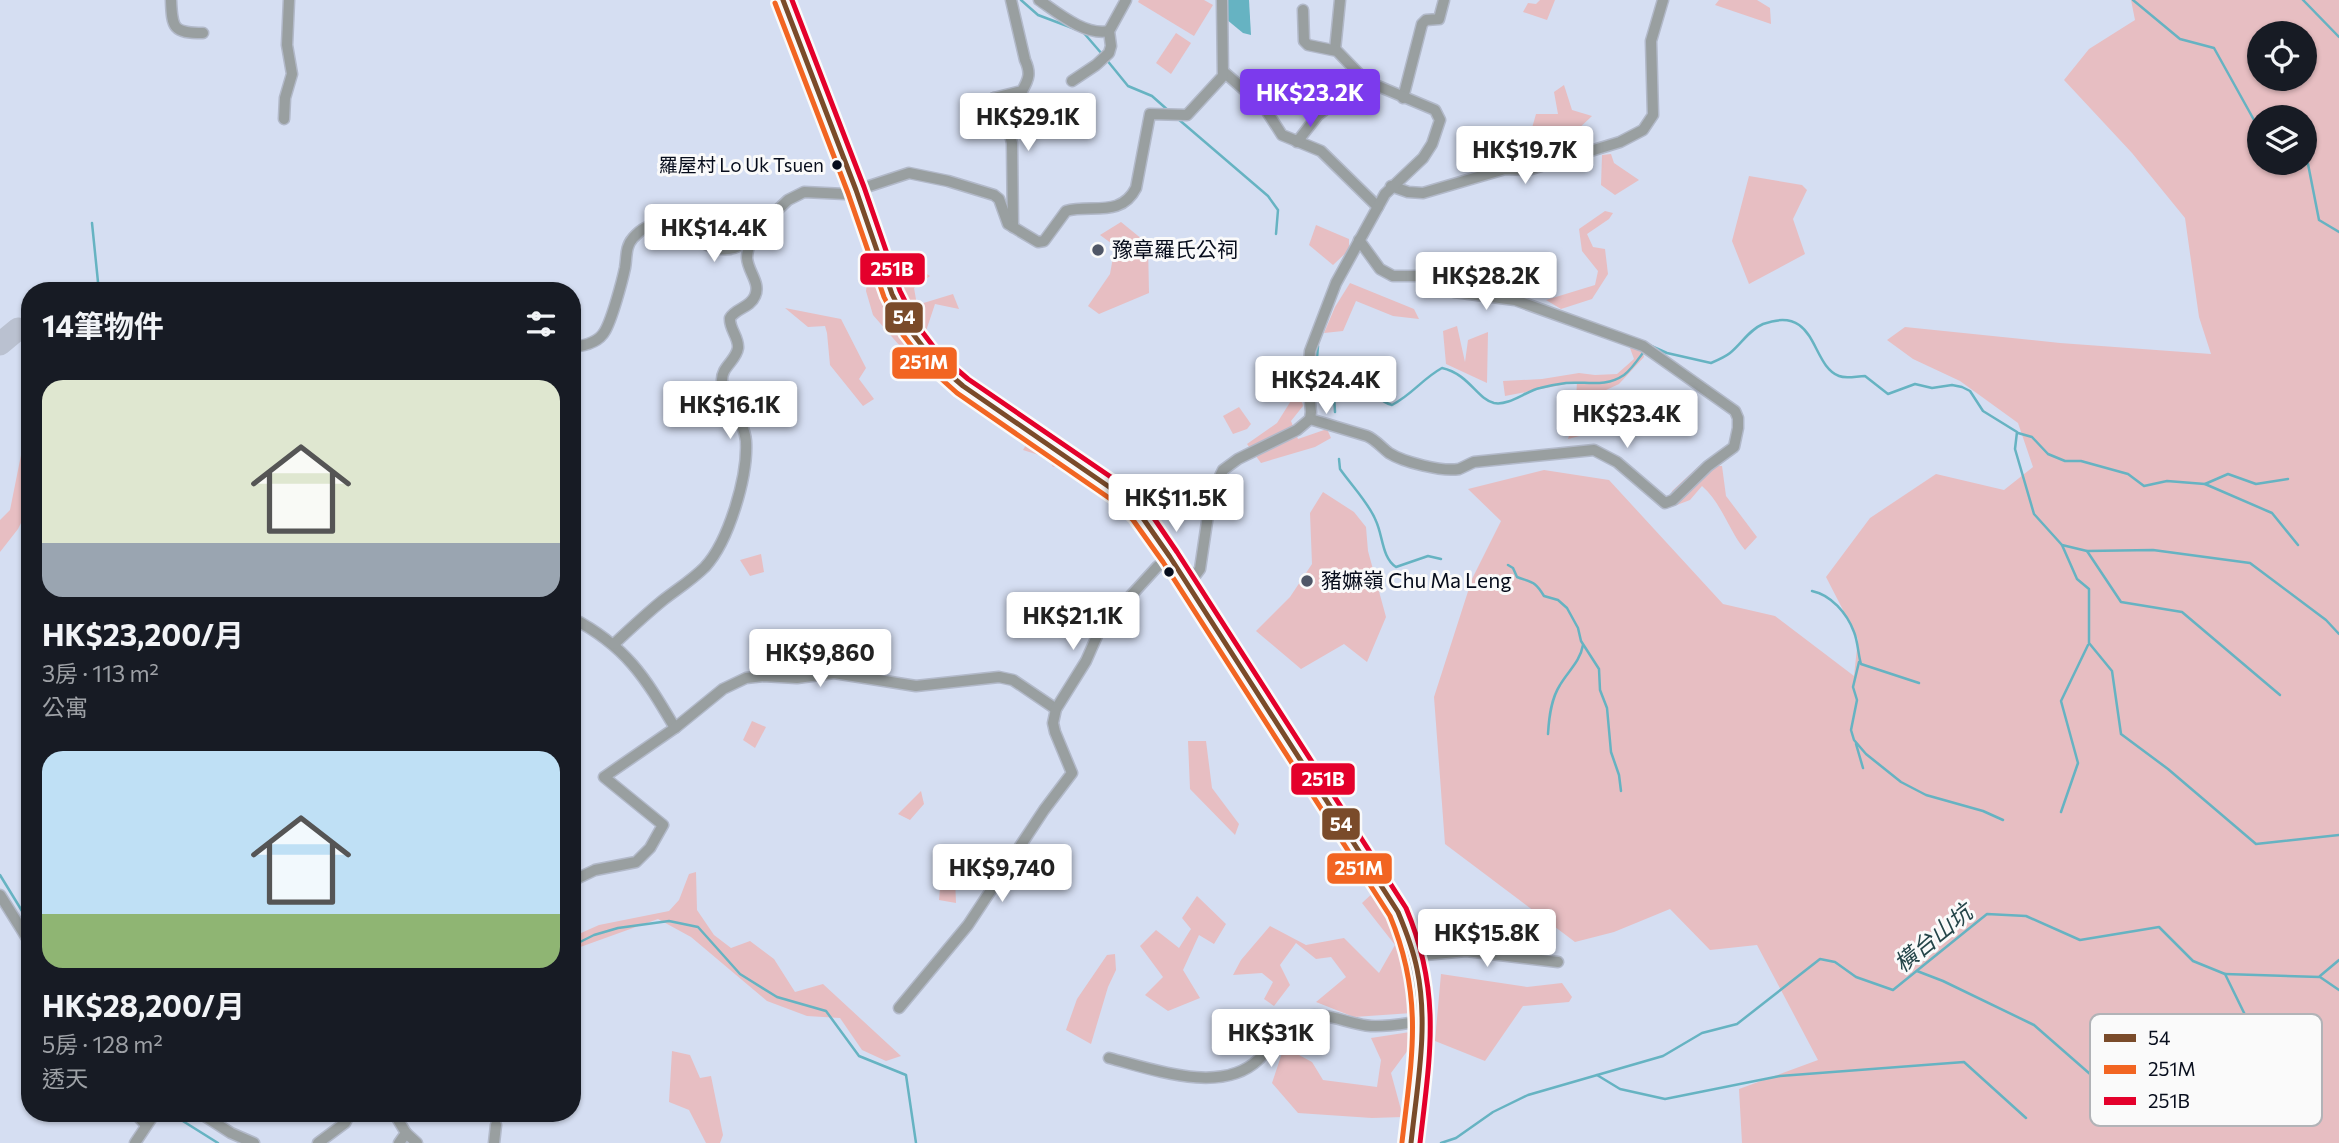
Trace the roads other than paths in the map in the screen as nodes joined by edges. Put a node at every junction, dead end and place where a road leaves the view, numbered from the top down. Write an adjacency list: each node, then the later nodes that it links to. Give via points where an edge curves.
1 (171, 0): 13 (street, via 173,25 186,33)
2 (289, 0): 19 (street, via 287,45 292,74)
3 (783, 0): 22 (main road)
4 (1011, 0): 24 (street, via 1029,78 1022,91 994,98 1002,103 1012,143)
5 (1039, 0): 12 (street, via 1091,29)
6 (1126, 0): 12 (street)
7 (1222, 0): 16 (street)
8 (1340, 0): 14 (street)
9 (1444, 0): 18 (street, via 1439,19 1422,24)
10 (1663, 0): 21 (street, via 1651,41 1653,115 1643,130 1620,142 1528,170 1505,169 1423,193)
11 (1303, 10): 14 (street, via 1304,41)
12 (1109, 31): 17 (street, via 1109,53)
13 (203, 33)
14 (1335, 50): 15 (street)
15 (1355, 72): 18 (street); 20 (street, via 1345,94 1318,115)
16 (1225, 73): 20 (street, via 1264,107 1282,135); 24 (street, via 1187,115 1148,116 1136,188 1124,202 1109,209 1066,211 1042,242)
17 (1072, 81)
18 (1404, 98): 21 (street, via 1435,110 1440,120 1423,158)
19 (284, 119)
20 (1297, 142): 23 (street, via 1328,156)
21 (1391, 186): 23 (street)
22 (856, 190): 24 (street, via 909,173 948,181 994,195); 25 (street, via 796,195); 29 (main road, via 892,294 910,330 933,360 963,386 1112,488 1140,514)
23 (1378, 207): 26 (street)
24 (1013, 227)
25 (754, 233): 27 (street, via 727,250 666,225 640,232 626,253 605,331); 32 (street, via 747,258 757,293 730,318 737,352 722,377 746,439 733,510 723,538 703,569)
26 (1359, 240): 28 (street, via 1336,283 1310,351); 28 (street, via 1386,273 1420,277 1454,292 1515,300 1647,349 1734,411 1737,438 1734,447 1665,503 1617,462 1594,450 1474,462 1457,469 1434,467 1388,453 1375,439 1357,432)
27 (581, 345)
28 (1310, 419): 30 (street, via 1223,470 1211,495 1200,569)
29 (1170, 557): 30 (main road); 33 (street, via 1104,620 1086,661)
30 (1188, 585): 38 (main road, via 1390,899)
31 (581, 624): 32 (street)
32 (614, 644): 34 (street, via 646,682)
33 (1056, 709): 34 (street, via 1005,678 916,686 850,674 763,676 723,689); 40 (street, via 1055,732 1072,773 968,925)
34 (675, 728): 35 (street, via 604,777 663,825 650,848 636,862)
35 (581, 877)
36 (0, 895): 37 (street)
37 (21, 929)
38 (1415, 956): 39 (street, via 1466,951); 41 (main road)
39 (1558, 962)
40 (899, 1008)
41 (1424, 1021): 42 (street, via 1375,1026 1329,1016 1299,1017 1286,1023 1252,1065 1222,1078 1179,1075); 55 (main road)
42 (1109, 1058)
43 (149, 1122): 49 (street)
44 (214, 1122): 50 (street)
45 (346, 1122): 51 (street)
46 (399, 1122): 48 (street)
47 (496, 1125): 54 (street)
48 (406, 1133): 52 (street); 53 (street)
49 (135, 1143)
50 (254, 1143)
51 (318, 1143)
52 (399, 1143)
53 (417, 1143)
54 (494, 1143)
55 (1411, 1143)

